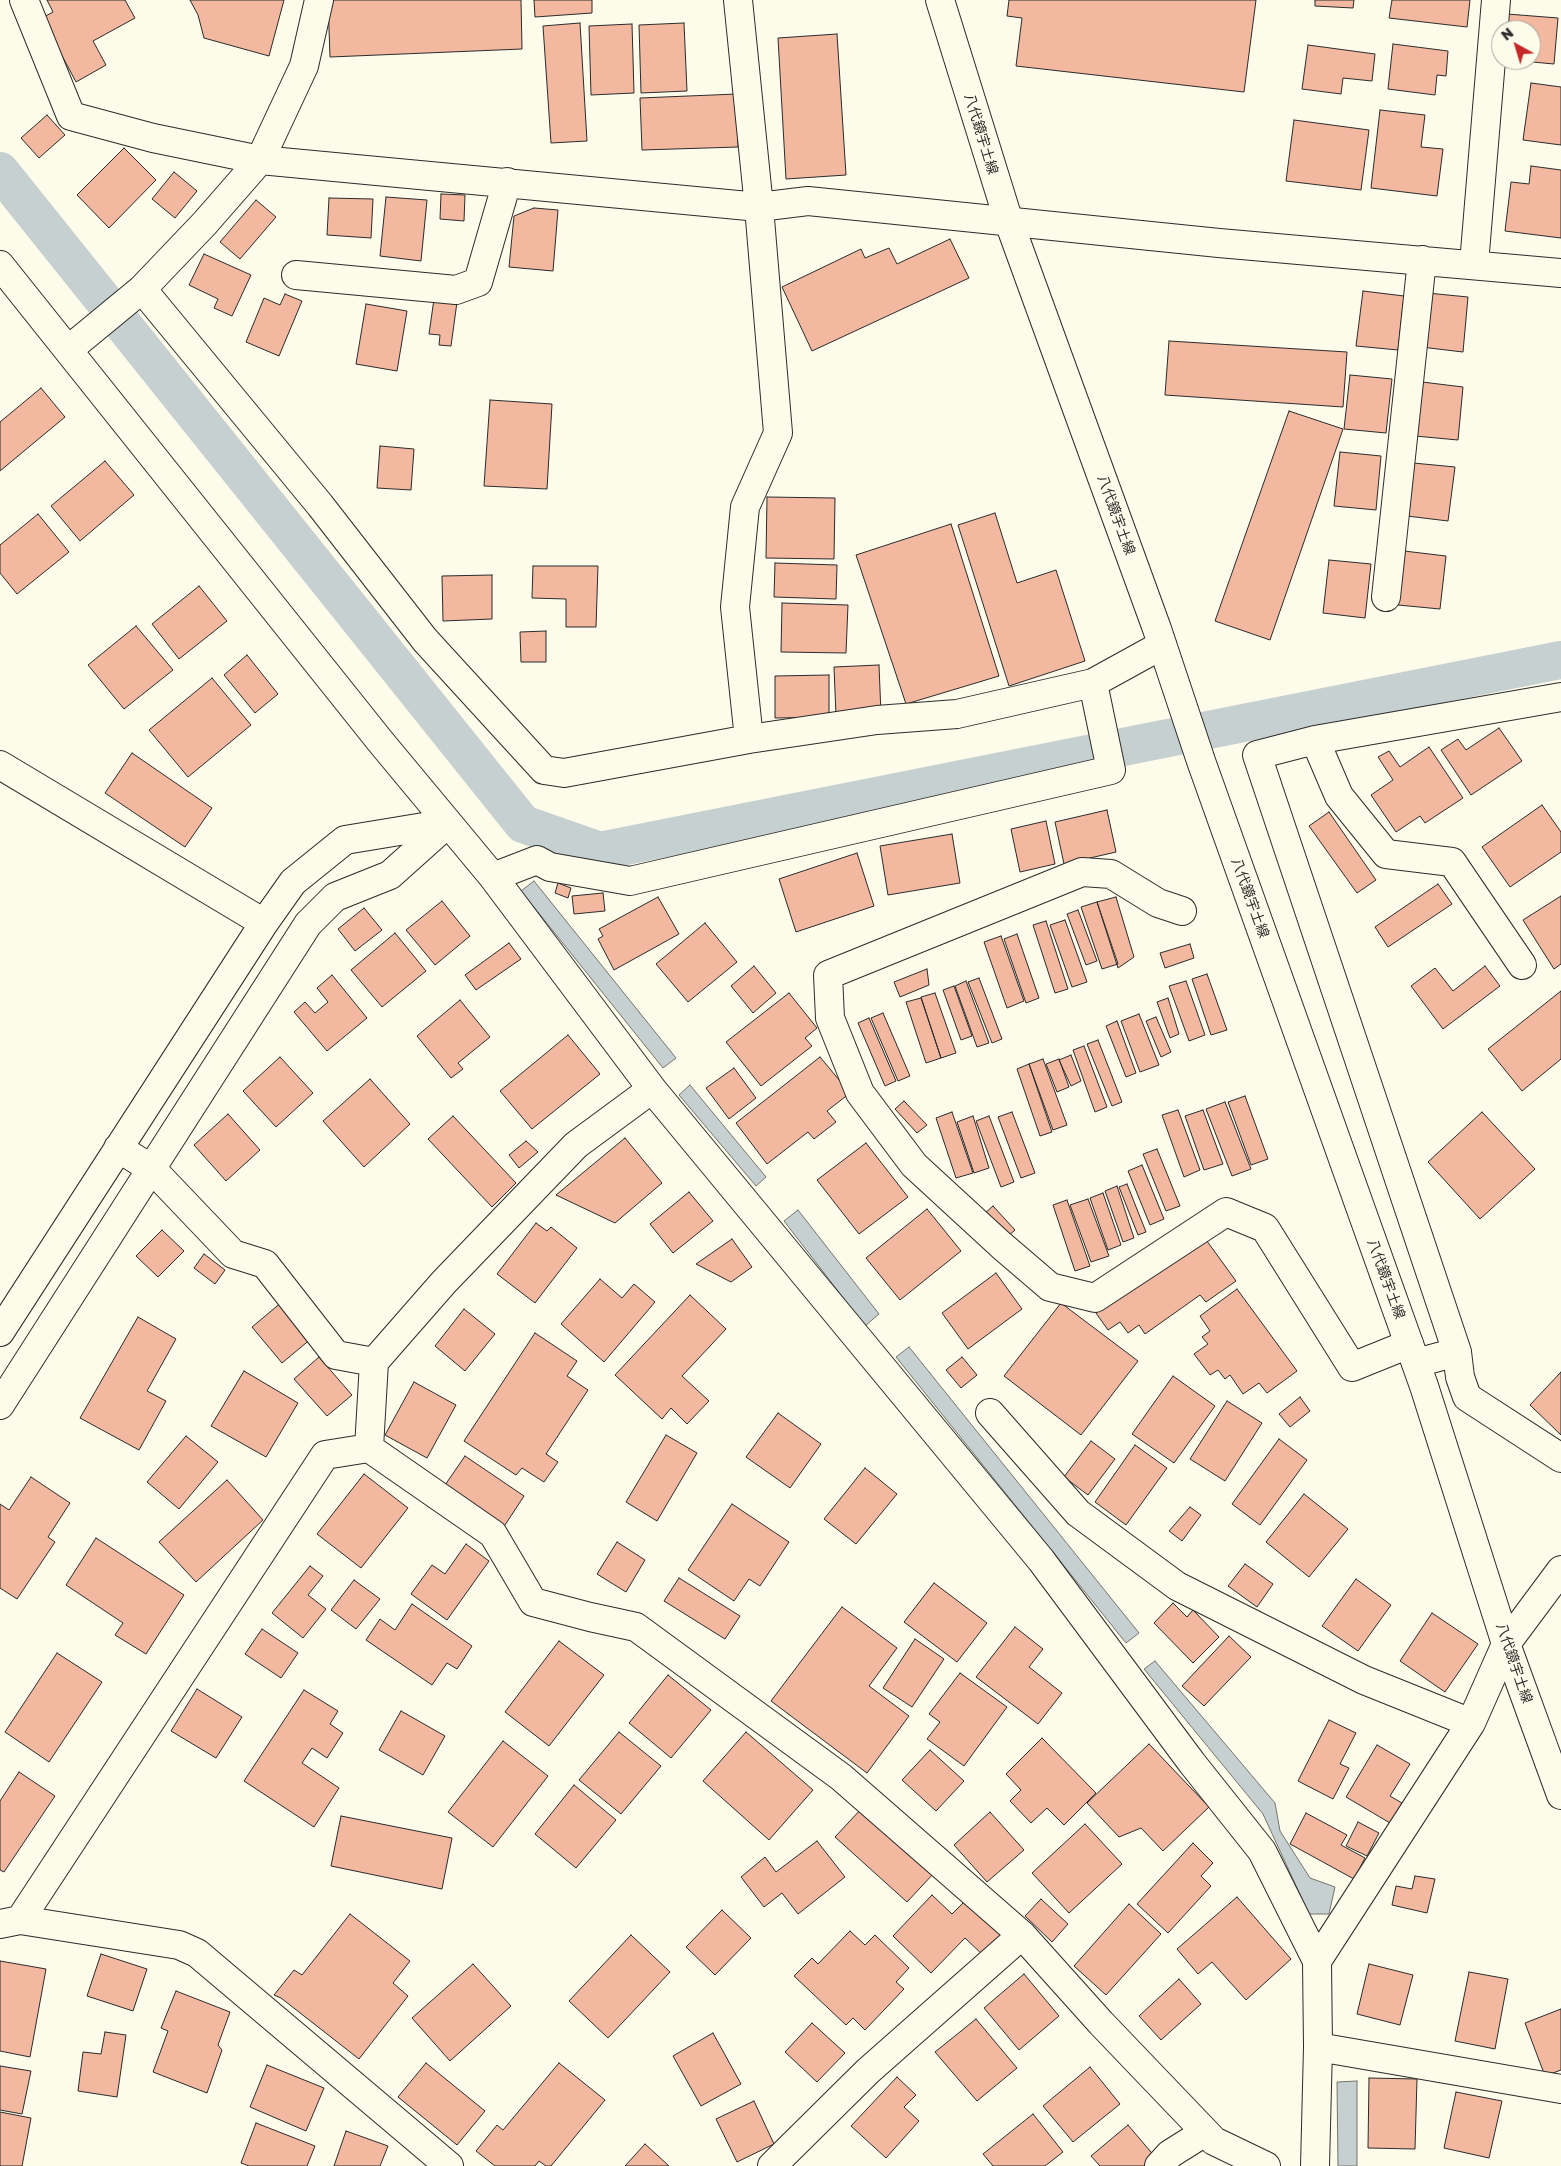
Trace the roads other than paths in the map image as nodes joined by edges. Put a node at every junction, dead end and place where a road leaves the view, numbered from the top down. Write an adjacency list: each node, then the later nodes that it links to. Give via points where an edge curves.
1 (24, 0): 6 (street, via 71,116 153,138)
2 (319, 0): 6 (street, via 304,66)
3 (738, 0): 8 (street)
4 (940, 0): 9 (street, 八代鏡宇土線)
5 (1496, 0): 11 (street)
6 (260, 160): 7 (street); 15 (street)
7 (507, 182): 8 (street); 14 (street, via 478,282 456,290)
8 (759, 207): 9 (street, via 808,201); 21 (street, via 778,433 745,507 735,607)
9 (1009, 222): 10 (street); 18 (street, 八代鏡宇土線)
10 (1422, 260): 11 (street); 17 (street)
11 (1474, 264): 13 (street)
12 (0, 265): 16 (street)
13 (1561, 273)
14 (296, 275)
15 (141, 290): 16 (street); 21 (street, via 320,505 425,640 544,770 564,772)
16 (69, 349): 24 (street)
17 (1386, 597)
18 (1166, 654): 19 (street); 36 (street, 八代鏡宇土線, via 1201,762)
19 (1093, 683): 21 (street, via 958,714 876,720); 25 (street, via 1111,770 630,881 550,867 537,860)
20 (1561, 697): 22 (street)
21 (749, 739)
22 (1315, 740): 28 (street, via 1339,796 1386,854 1452,862); 35 (street, via 1257,755)
23 (0, 765): 27 (street)
24 (448, 823): 25 (street); 27 (street, via 346,840 293,882); 31 (street, via 390,875 335,897 308,924)
25 (493, 877): 29 (street)
26 (1182, 910): 36 (street, via 1158,903 1110,874 1082,872 828,975 830,1018 860,1093 914,1165 1050,1287 1095,1298 1226,1212 1265,1228 1352,1367)
27 (264, 923): 30 (street)
28 (1522, 965)
29 (652, 1089): 37 (street, via 576,1145 444,1282); 48 (street, via 1041,1560 1192,1763 1262,1851)
30 (118, 1148): 31 (street); 32 (street)
31 (152, 1169): 33 (street); 37 (street, via 232,1254 265,1264 336,1355)
32 (53, 1250): 33 (street); 34 (street)
33 (88, 1269): 38 (street)
34 (0, 1332)
35 (1457, 1352): 36 (street); 41 (street, via 1467,1397)
36 (1412, 1354): 43 (street, 八代鏡宇土線)
37 (374, 1362): 40 (street)
38 (0, 1405)
39 (990, 1413): 44 (street, via 1078,1513 1177,1586 1364,1680)
40 (369, 1448): 46 (street, via 325,1455); 47 (street, via 493,1534 533,1602 636,1627 841,1777)
41 (1561, 1458)
42 (1561, 1570): 43 (street)
43 (1506, 1644): 44 (street); 45 (street, 八代鏡宇土線)
44 (1471, 1723): 48 (street)
45 (1561, 1795)
46 (10, 1922): 52 (street, via 179,1945 198,1953)
47 (1022, 1934): 51 (street); 53 (street, via 868,2071)
48 (1316, 1961): 49 (street)
49 (1318, 2047): 50 (street); 56 (street)
50 (1561, 2089)
51 (1205, 2132): 54 (street, via 1170,2154); 55 (street, via 1214,2141)
52 (449, 2166)
53 (772, 2166)
54 (1159, 2166)
55 (1266, 2166)
56 (1315, 2166)

